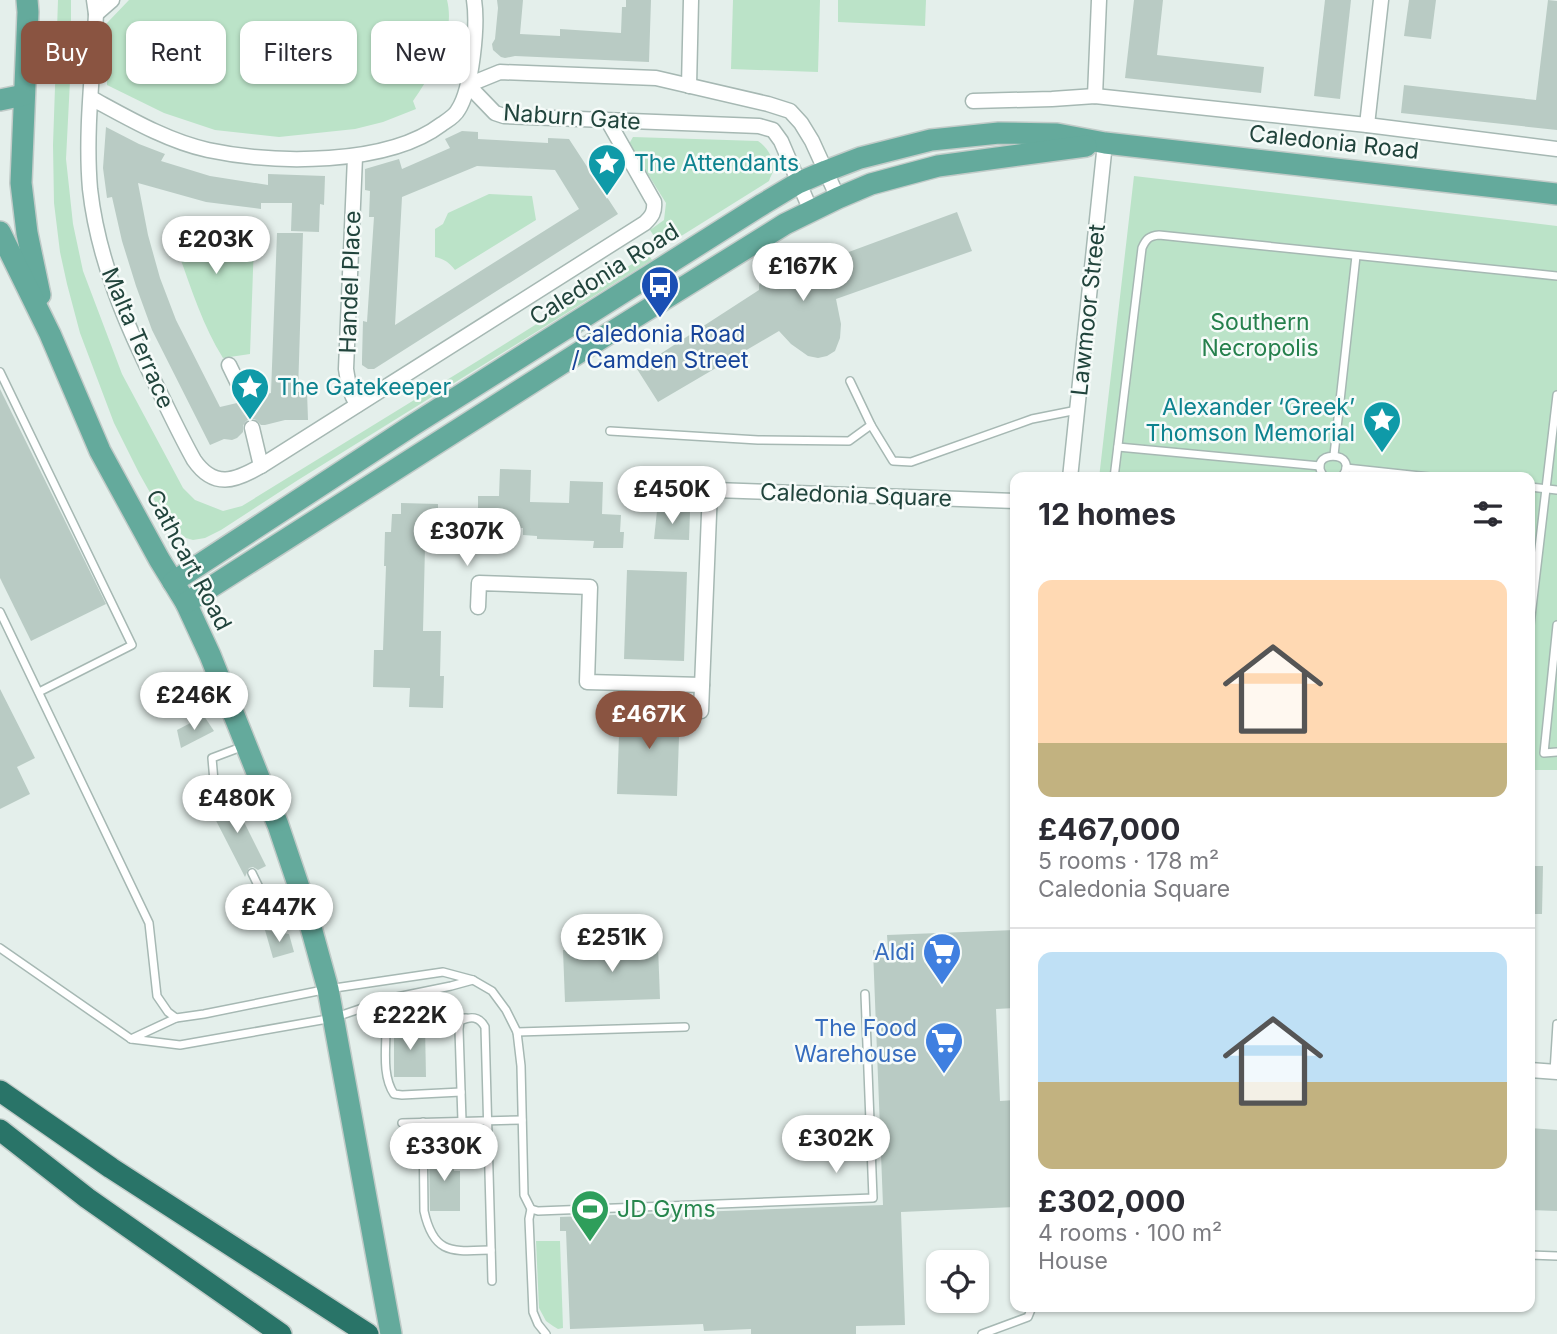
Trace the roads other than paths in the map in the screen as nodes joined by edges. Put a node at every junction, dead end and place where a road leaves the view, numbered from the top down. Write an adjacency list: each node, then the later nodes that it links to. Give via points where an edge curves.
1 (27, 0): 10 (main road)
2 (112, 0): 7 (street)
3 (474, 0): 8 (street)
4 (691, 0): 9 (street)
5 (1100, 0): 11 (street)
6 (1381, 0): 16 (street)
7 (95, 7): 12 (street, Malta Terrace)
8 (468, 85): 9 (street, Naburn Gate, via 500,72 656,78); 15 (street, Naburn Gate, via 495,113 504,116); 19 (street, via 459,110 432,132)
9 (689, 86): 20 (street, Naburn Gate, via 790,111)
10 (24, 95): 13 (main road); 28 (main road, via 24,215)
11 (1095, 96): 14 (street); 16 (street)
12 (91, 98): 19 (street, via 156,131 208,150 284,159); 41 (street, Malta Terrace, via 90,188 98,235 132,336 199,467 216,479 237,479)
13 (0, 100)
14 (973, 101)
15 (607, 121): 21 (street, Naburn Gate, via 759,126 773,131 781,141); 34 (street, via 654,202 653,215)
16 (1367, 125): 18 (street)
17 (1105, 143): 20 (main road, Caledonia Road, via 1056,134 999,133 931,140); 22 (main road, Caledonia Road); 23 (main road, Caledonia Road, via 938,166); 35 (street, Lawmoor Street)
18 (1557, 149)
19 (355, 157): 34 (street, Handel Place, via 346,369)
20 (826, 171): 21 (main road, Caledonia Road); 23 (street, Naburn Gate)
21 (799, 183): 24 (street, Naburn Gate); 56 (main road, Caledonia Road)
22 (1557, 194)
23 (838, 198): 24 (main road, Caledonia Road)
24 (811, 211): 57 (main road, Caledonia Road, via 673,293)
25 (0, 232): 28 (main road, Cathcart Road)
26 (1356, 256): 27 (lane); 39 (lane, via 1159,234 1147,238 1142,248); 40 (lane)
27 (1557, 276)
28 (50, 334): 56 (main road, Cathcart Road, via 100,451)
29 (229, 365): 33 (street)
30 (0, 372): 63 (lane, via 132,645)
31 (850, 381): 36 (lane)
32 (1557, 395): 51 (lane)
33 (246, 400)
34 (357, 405): 41 (street)
35 (1078, 410): 36 (lane, via 1032,419 911,462 893,460); 44 (street, Lawmoor Street)
36 (871, 425): 38 (lane, via 849,441)
37 (251, 428): 41 (street)
38 (610, 431)
39 (1118, 447): 42 (lane); 45 (lane)
40 (1334, 455): 42 (lane, via 1325,457); 43 (lane, via 1342,458)
41 (261, 466)
42 (1320, 466): 46 (lane)
43 (1346, 468): 47 (lane); 48 (lane)
44 (1071, 472)
45 (1115, 472)
46 (1322, 472)
47 (1344, 472)
48 (1383, 472)
49 (632, 487): 52 (street, Caledonia Square)
50 (1535, 487): 51 (lane)
51 (1545, 488): 53 (lane); 55 (lane)
52 (709, 490): 54 (street, Caledonia Square); 62 (street)
53 (1557, 490)
54 (1010, 501)
55 (1535, 579)
56 (173, 582): 57 (main road, Cathcart Road)
57 (186, 603): 65 (main road, Cathcart Road)
58 (478, 607): 62 (street, via 479,583 590,587 587,682)
59 (0, 612): 61 (lane)
60 (1557, 625): 66 (lane, via 1544,753)
61 (3, 626): 63 (lane)
62 (702, 685): 64 (street)
63 (39, 692): 74 (lane, via 149,923 157,996)
64 (701, 711)
65 (246, 745): 67 (lane, via 212,758); 69 (main road, Cathcart Road)
66 (1557, 752)
67 (218, 800)
68 (253, 873): 69 (lane, via 270,910)
69 (308, 916): 72 (main road, Cathcart Road)
70 (0, 948): 80 (lane)
71 (474, 979): 72 (lane, via 443,972); 75 (lane, via 392,998); 79 (lane, via 492,991)
72 (328, 989): 74 (lane); 75 (main road, Cathcart Road)
73 (865, 994): 91 (lane, via 873,1198)
74 (176, 1018): 80 (lane)
75 (333, 1018): 80 (lane, via 180,1045); 99 (main road, Cathcart Road)
76 (468, 1018): 84 (lane, via 460,1021 459,1029); 84 (lane, via 398,1021 386,1030 387,1077 394,1094); 87 (lane, via 477,1018 485,1027)
77 (1557, 1024): 82 (lane)
78 (685, 1027): 79 (lane)
79 (517, 1032): 85 (lane)
80 (131, 1039)
81 (1535, 1070): 82 (street)
82 (1556, 1072)
83 (0, 1091): 98 (highway)
84 (461, 1092): 86 (lane)
85 (522, 1120): 87 (lane); 91 (lane, via 524,1195)
86 (462, 1121): 87 (lane); 88 (lane)
87 (487, 1121): 92 (lane)
88 (423, 1122): 89 (lane); 92 (lane, via 424,1211 433,1238 453,1251)
89 (401, 1123)
90 (0, 1130): 97 (highway)
91 (531, 1209): 100 (lane, via 533,1312)
92 (491, 1250): 95 (lane)
93 (1535, 1255): 94 (lane)
94 (1557, 1256)
95 (492, 1282)
96 (1030, 1312): 101 (lane, via 1028,1317)
97 (281, 1334)
98 (368, 1334)
99 (391, 1334)
100 (546, 1334)
101 (982, 1334)

